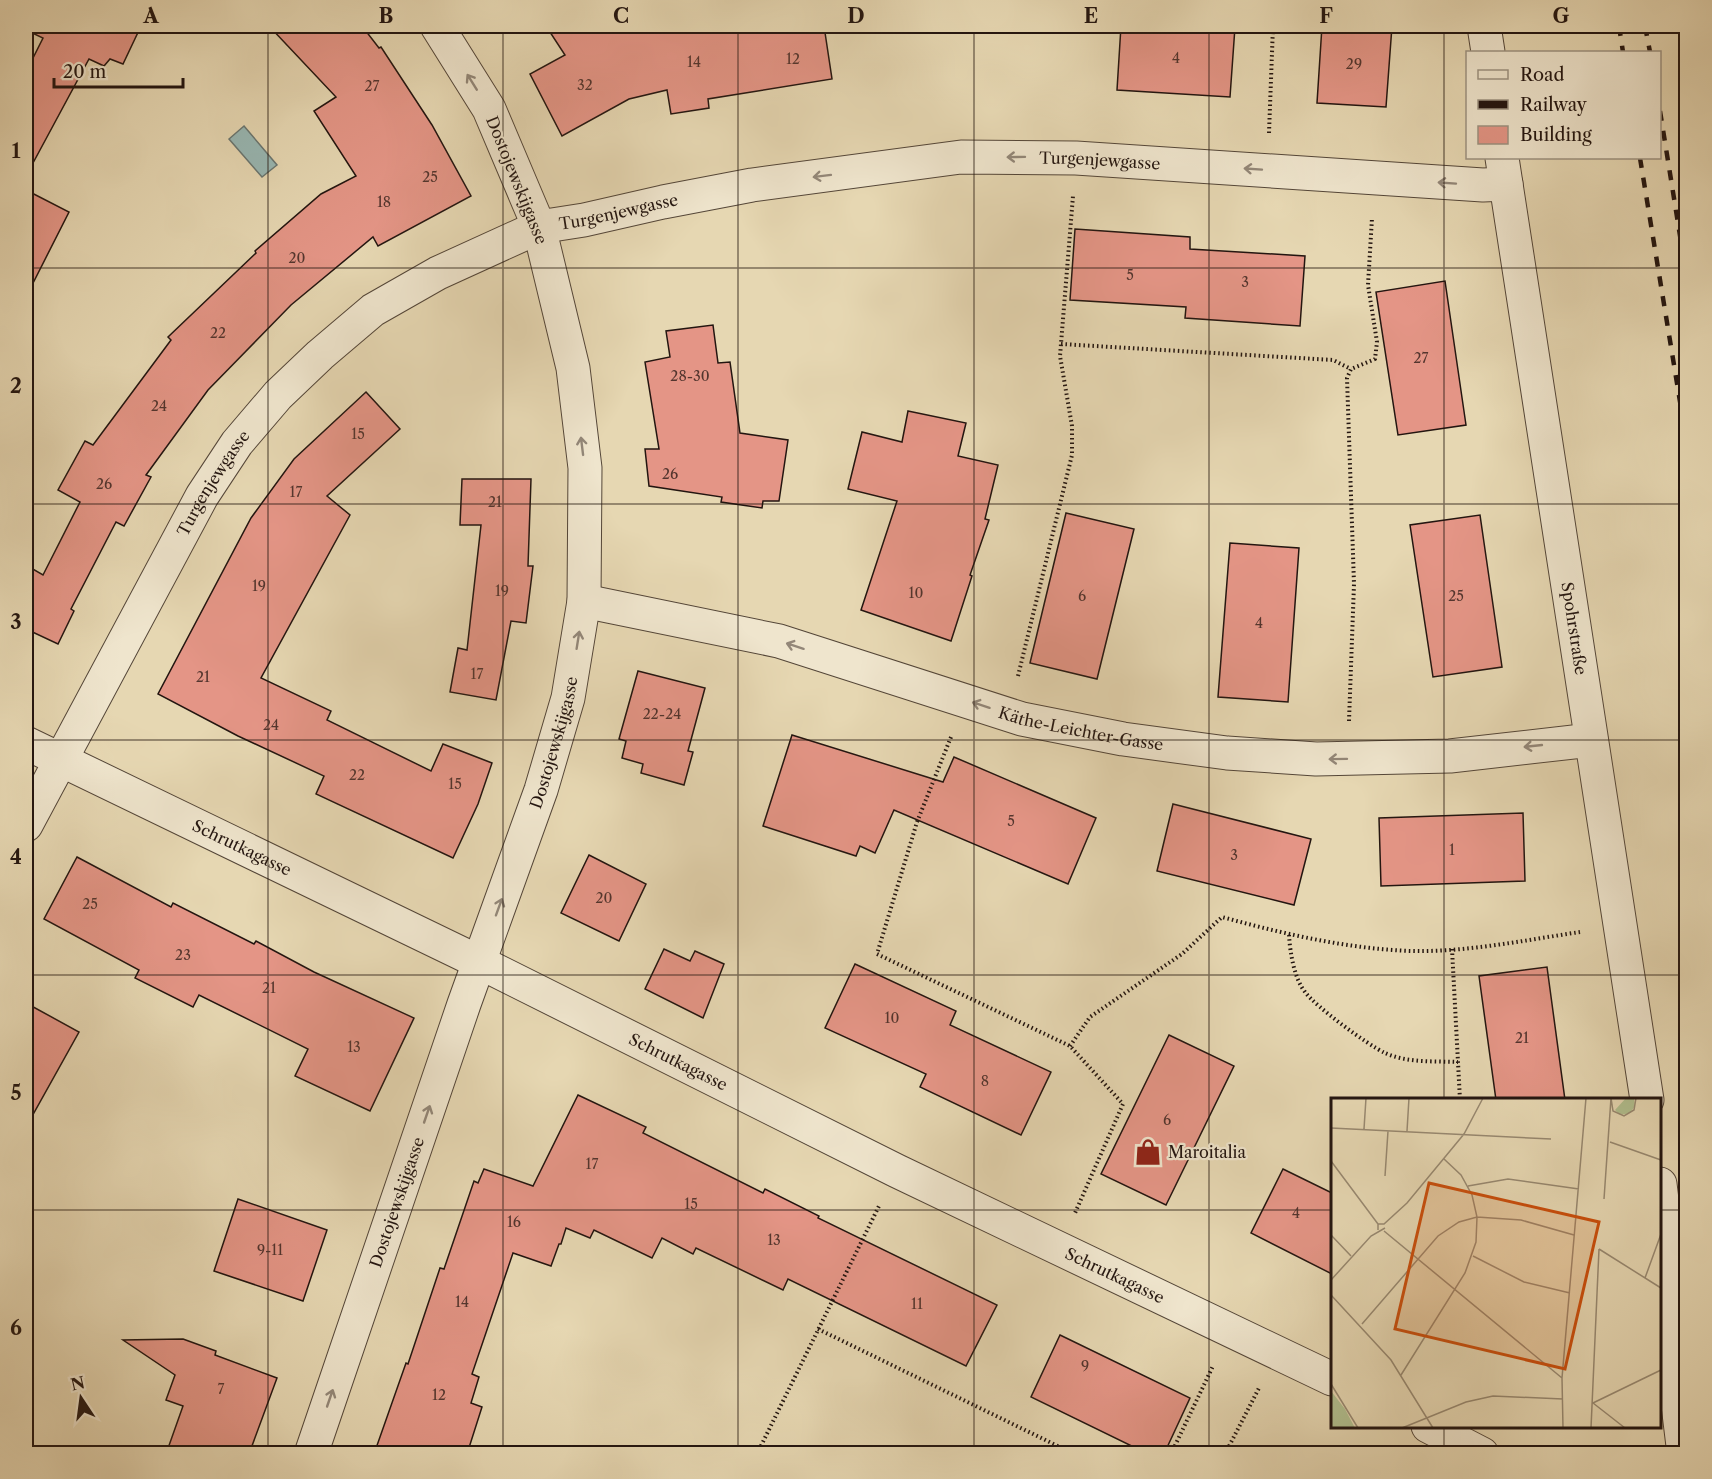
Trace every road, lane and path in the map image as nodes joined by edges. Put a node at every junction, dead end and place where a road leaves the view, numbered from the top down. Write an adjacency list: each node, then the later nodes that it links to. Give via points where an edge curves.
1 (437, 26): 9 (street, Dostojewskijgasse, one-way to 1, via 489,109)
2 (1273, 26): 5 (path)
3 (1485, 26): 4 (street)
4 (1488, 51)
5 (1269, 136)
6 (1076, 158): 8 (street, Turgenjewgasse, one-way to 6); 9 (street, Turgenjewgasse, one-way to 9, via 961,157 752,185); 10 (path)
7 (1504, 171): 8 (street, Turgenjewgasse, one-way to 8, via 1483,185); 15 (street, Spohrstraße)
8 (1374, 178): 11 (path, via 1368,285 1377,342 1375,359)
9 (539, 227): 12 (street, Dostojewskijgasse, one-way to 9, via 585,468 573,368); 18 (street, Turgenjewgasse, via 438,273 373,310 278,395 237,443 202,496)
10 (1061, 344): 11 (path, via 1334,360); 14 (path, via 1072,455)
11 (1351, 369): 17 (path, via 1347,378 1354,584)
12 (584, 601): 13 (street, Käthe-Leichter-Gasse, one-way to 12, via 778,641); 23 (street, Dostojewskijgasse, one-way to 12, via 544,780 568,698)
13 (965, 700): 14 (street, Käthe-Leichter-Gasse, one-way to 13); 24 (path, via 917,822 877,954)
14 (1008, 714): 17 (street, Käthe-Leichter-Gasse, one-way to 14, via 1227,753 1123,740)
15 (1591, 740): 17 (street, Käthe-Leichter-Gasse, one-way to 17, via 1450,756); 27 (street, Spohrstraße)
16 (26, 743): 18 (street, Schrutkagasse)
17 (1347, 759)
18 (59, 761): 19 (street, Turgenjewgasse); 23 (street, Schrutkagasse)
19 (26, 825)
20 (1580, 932): 22 (path)
21 (1289, 935): 22 (path, via 1393,950); 24 (path, via 1221,917 1182,954 1090,1017); 25 (path, via 1291,957 1304,992 1339,1022 1385,1053 1414,1061)
22 (1452, 950): 25 (path)
23 (479, 962): 28 (street, Schrutkagasse); 36 (street, Dostojewskijgasse, one-way to 23)
24 (1070, 1046): 30 (path, via 1123,1104)
25 (1458, 1062): 26 (path)
26 (1460, 1098)
27 (1647, 1098)
28 (897, 1171): 30 (street, Schrutkagasse); 31 (path)
29 (1661, 1197): 42 (street, via 1666,1307)
30 (1059, 1249): 32 (street, Schrutkagasse)
31 (818, 1329): 37 (path); 38 (path)
32 (1231, 1331): 33 (street, Schrutkagasse); 39 (path)
33 (1277, 1353): 34 (street, Schrutkagasse); 40 (path)
34 (1331, 1379)
35 (1432, 1428): 41 (street)
36 (311, 1454)
37 (757, 1454)
38 (1074, 1454)
39 (1171, 1454)
40 (1226, 1454)
41 (1482, 1454)
42 (1684, 1454)

